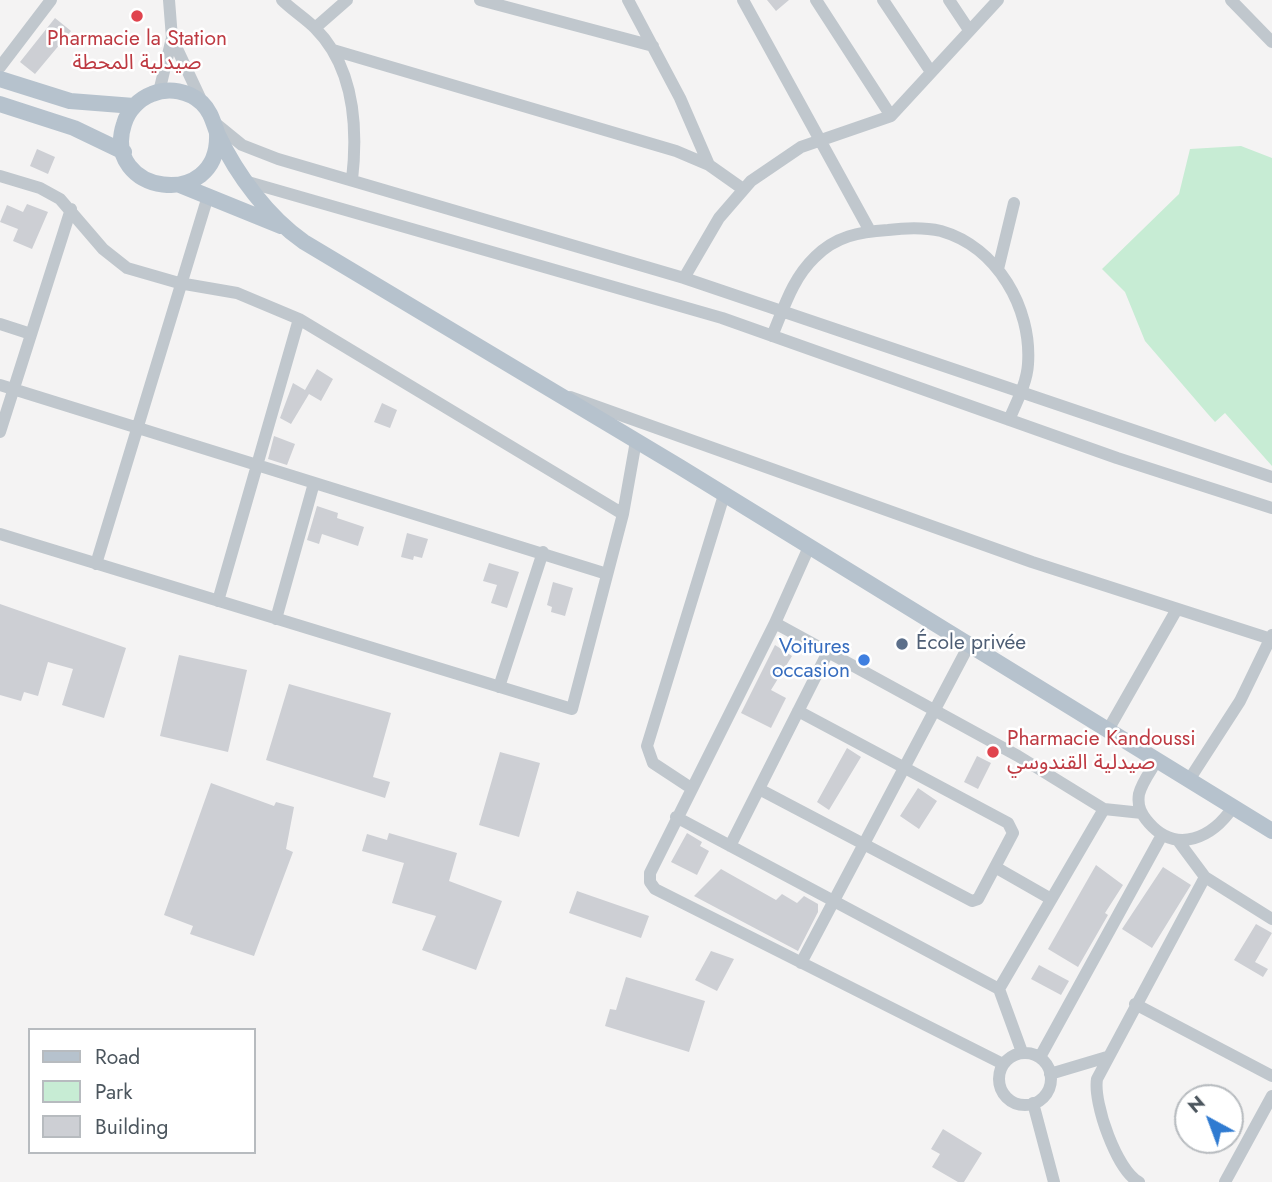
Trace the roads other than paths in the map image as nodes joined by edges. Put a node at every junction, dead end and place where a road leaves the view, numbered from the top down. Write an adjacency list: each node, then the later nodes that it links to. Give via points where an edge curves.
1 (51, 0): 21 (street)
2 (169, 0): 17 (street)
3 (282, 0): 15 (street)
4 (347, 0): 15 (street)
5 (480, 0): 14 (street)
6 (524, 0): 14 (street)
7 (628, 0): 19 (street)
8 (743, 0): 30 (street)
9 (816, 0): 28 (street)
10 (883, 0): 22 (street)
11 (949, 0): 16 (street)
12 (998, 0): 16 (street)
13 (1231, 0): 18 (street)
14 (531, 14): 19 (street)
15 (315, 28): 20 (street)
16 (969, 30): 22 (street)
17 (172, 38): 24 (street); 26 (street)
18 (1272, 42)
19 (653, 46): 32 (street)
20 (333, 50): 32 (street, via 676,151); 34 (street, via 353,114)
21 (0, 67)
22 (931, 72): 28 (street)
23 (0, 79): 27 (main road, via 70,101)
24 (159, 92): 26 (main road, via 184,92); 27 (main road)
25 (0, 104): 31 (main road, via 74,128)
26 (203, 104): 29 (main road)
27 (134, 106): 31 (main road, via 122,130)
28 (891, 116): 30 (street)
29 (216, 128): 34 (street, via 255,151); 35 (main road); 36 (main road, via 216,151 208,166)
30 (819, 139): 37 (street, via 771,165); 42 (street)
31 (124, 152): 36 (main road, via 145,180 162,186)
32 (709, 165): 37 (street)
33 (0, 176): 40 (street, via 50,193)
34 (352, 180): 44 (street)
35 (248, 182): 41 (main road); 50 (street, via 637,292)
36 (180, 185): 38 (main road)
37 (743, 189): 44 (street, via 719,218)
38 (208, 196): 41 (main road); 45 (street)
39 (1014, 203): 43 (street)
40 (71, 209): 45 (street, via 113,260); 49 (street)
41 (284, 227): 53 (main road)
42 (870, 231): 43 (street, via 940,231); 46 (street, via 840,238 817,255 797,278)
43 (998, 270): 54 (street, via 1016,297 1026,332 1028,368)
44 (684, 278): 46 (street)
45 (179, 283): 47 (street, via 237,293); 56 (street)
46 (783, 311): 50 (street); 54 (street)
47 (299, 319): 59 (street); 64 (street)
48 (0, 324): 49 (street)
49 (31, 334): 52 (street)
50 (772, 336): 55 (street)
51 (0, 385): 52 (street)
52 (14, 389): 56 (street); 57 (street)
53 (556, 393): 58 (main road); 71 (street)
54 (1020, 393): 55 (street); 60 (street)
55 (1009, 420): 63 (street)
56 (139, 430): 59 (street); 68 (street)
57 (0, 432)
58 (636, 441): 62 (main road); 64 (street)
59 (256, 466): 61 (street); 70 (street)
60 (1272, 477)
61 (314, 483): 67 (street); 72 (street)
62 (724, 495): 66 (main road); 84 (street, via 647,746 653,763)
63 (1272, 508)
64 (622, 514): 69 (street)
65 (0, 534): 68 (street)
66 (809, 547): 73 (street); 75 (main road)
67 (543, 552): 69 (street); 77 (street)
68 (96, 564): 70 (street)
69 (607, 574): 77 (street, via 572,709)
70 (218, 601): 72 (street)
71 (1177, 609): 74 (street); 80 (street)
72 (276, 619): 77 (street)
73 (775, 623): 76 (street); 84 (street)
74 (1271, 637): 83 (street, via 1240,701)
75 (969, 645): 79 (street); 80 (main road)
76 (828, 652): 78 (street); 79 (street)
77 (499, 687)
78 (798, 711): 82 (street); 85 (street)
79 (936, 711): 82 (street); 87 (street)
80 (1108, 730): 81 (main road)
81 (1157, 761): 83 (main road); 88 (street, via 1141,788)
82 (905, 769): 93 (street); 95 (street, via 1011,826 1013,832)
83 (1189, 780): 86 (main road)
84 (691, 788): 89 (street)
85 (759, 789): 93 (street); 94 (street)
86 (1233, 807): 90 (main road); 92 (street, via 1209,831)
87 (1104, 809): 88 (street); 97 (street)
88 (1142, 813): 91 (street)
89 (677, 817): 94 (street); 100 (street, via 650,873 652,886)
90 (1272, 831)
91 (1162, 835): 92 (street); 104 (street)
92 (1179, 842): 96 (street)
93 (866, 845): 95 (street, via 972,901 978,899); 98 (street)
94 (730, 846): 98 (street)
95 (995, 867): 97 (street)
96 (1205, 877): 99 (street); 102 (street)
97 (1051, 899): 101 (street)
98 (836, 902): 100 (street); 101 (street)
99 (1272, 919)
100 (801, 963): 106 (street)
101 (999, 989): 103 (street)
102 (1135, 1004): 105 (street); 108 (street)
103 (1022, 1052): 104 (street); 106 (street)
104 (1040, 1057): 107 (street)
105 (1107, 1057): 107 (street); 112 (street, via 1096,1092 1118,1161)
106 (1003, 1064): 110 (street, via 998,1077 1003,1093 1016,1103)
107 (1050, 1074): 110 (street, via 1046,1093)
108 (1272, 1076)
109 (1272, 1096): 113 (street)
110 (1032, 1104): 111 (street)
111 (1054, 1182)
112 (1139, 1182)
113 (1225, 1182)

